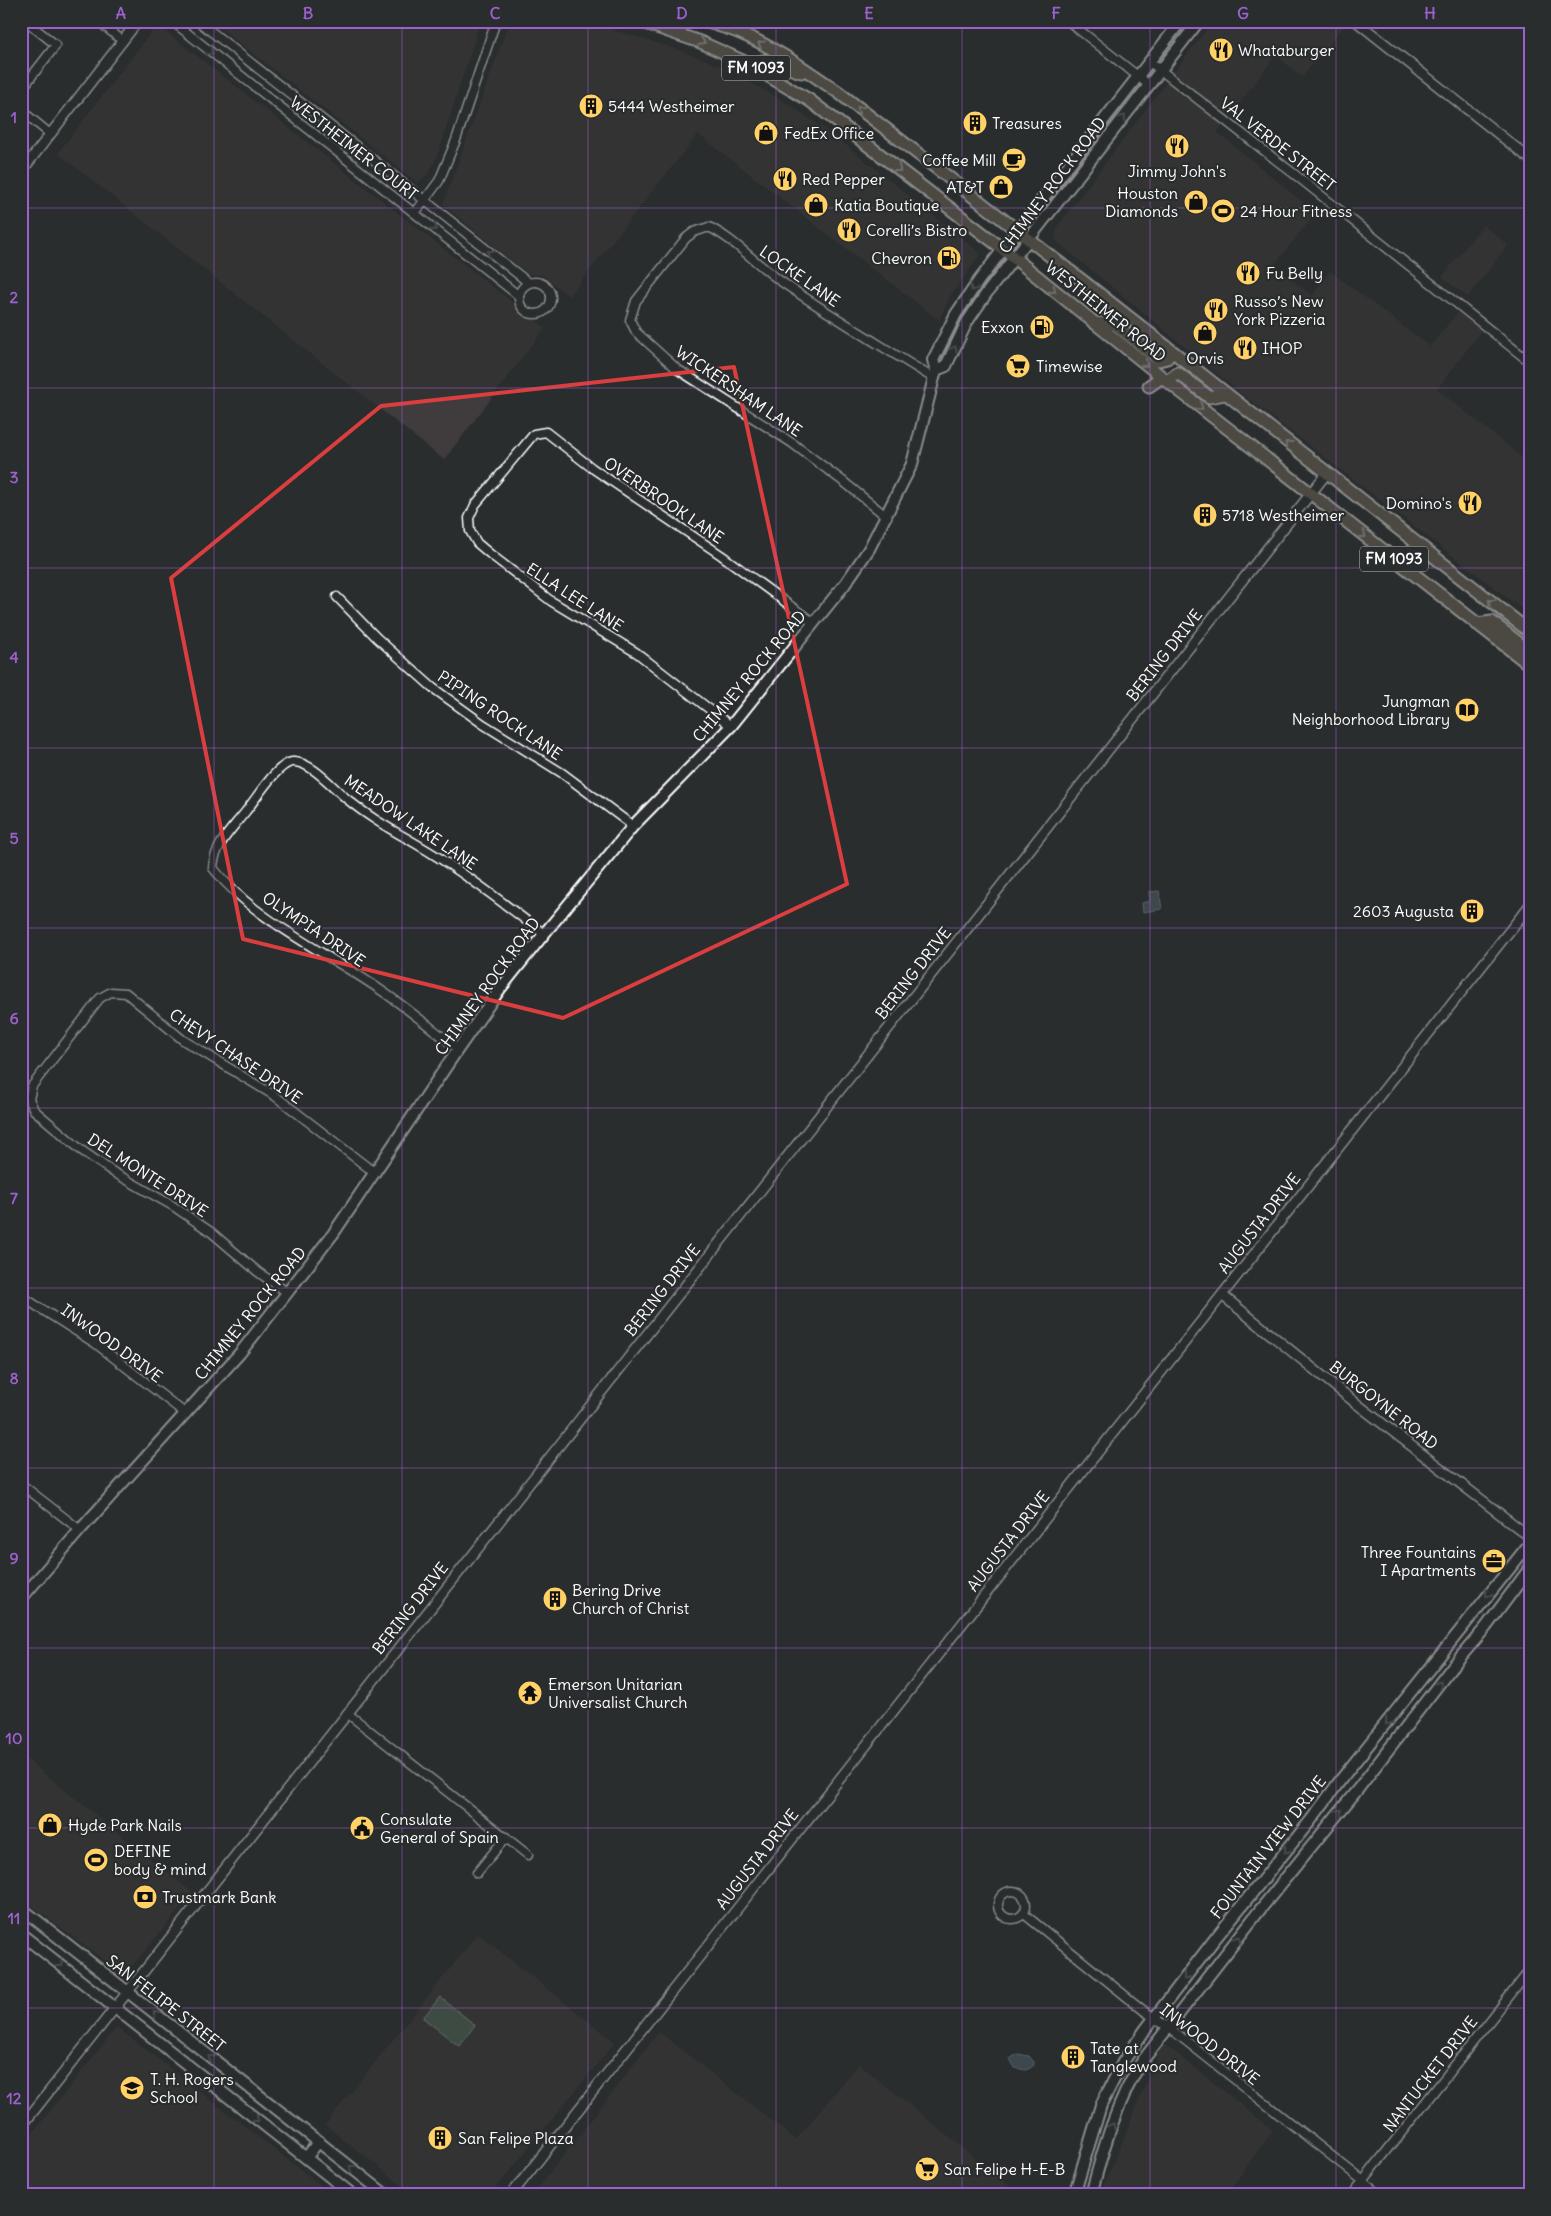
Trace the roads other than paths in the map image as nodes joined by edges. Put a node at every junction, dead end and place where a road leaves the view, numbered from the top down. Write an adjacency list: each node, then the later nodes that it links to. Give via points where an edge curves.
1 (26, 21): 24 (street, via 56,45)
2 (98, 21): 15 (street)
3 (138, 21): 15 (street)
4 (172, 21): 22 (street, WESTHEIMER COURT, one-way to 22)
5 (198, 21): 19 (street, WESTHEIMER COURT)
6 (496, 21): 29 (street, via 456,140 439,181)
7 (639, 21): 17 (main road, WESTHEIMER ROAD / FM 1093, one-way to 17, via 700,42)
8 (705, 21): 14 (main road, WESTHEIMER ROAD / FM 1093)
9 (728, 21): 14 (street)
10 (1068, 21): 21 (street)
11 (1181, 21): 16 (main road, CHIMNEY ROCK ROAD)
12 (1199, 21): 18 (main road, CHIMNEY ROCK ROAD)
13 (1356, 21): 27 (street)
14 (737, 31): 20 (main road, WESTHEIMER ROAD / FM 1093, one-way to 14)
15 (123, 41): 26 (street)
16 (1150, 62): 18 (street, VAL VERDE STREET); 21 (main road, CHIMNEY ROCK ROAD)
17 (756, 68): 20 (main road, via 762,61 768,61); 33 (main road, WESTHEIMER ROAD / FM 1093, one-way to 33, via 810,100)
18 (1161, 70): 23 (main road, CHIMNEY ROCK ROAD); 42 (street, VAL VERDE STREET)
19 (264, 74): 22 (street); 29 (street, WESTHEIMER COURT)
20 (815, 76): 31 (main road, WESTHEIMER ROAD / FM 1093, one-way to 20)
21 (1138, 77): 23 (street); 31 (main road, CHIMNEY ROCK ROAD)
22 (253, 86): 30 (street, WESTHEIMER COURT)
23 (1149, 86): 32 (main road, CHIMNEY ROCK ROAD, one-way to 23)
24 (21, 90)
25 (21, 110): 26 (street)
26 (50, 134): 28 (street)
27 (1530, 159)
28 (21, 172)
29 (424, 201): 30 (street); 36 (street, WESTHEIMER COURT, one-way to 29)
30 (415, 213): 37 (street, WESTHEIMER COURT, one-way to 37)
31 (1018, 231): 32 (main road, WESTHEIMER ROAD / FM 1093); 33 (main road, CHIMNEY ROCK ROAD)
32 (1029, 240): 34 (main road, CHIMNEY ROCK ROAD); 41 (main road, WESTHEIMER ROAD / FM 1093)
33 (1002, 249): 34 (main road, WESTHEIMER ROAD / FM 1093); 38 (main road, CHIMNEY ROCK ROAD, one-way to 38)
34 (1015, 259): 39 (main road, CHIMNEY ROCK ROAD); 40 (main road, WESTHEIMER ROAD / FM 1093, one-way to 40)
35 (662, 268): 43 (street, LOCKE LANE, via 686,238 709,228 724,234 770,274 809,301); 50 (street, WICKERSHAM LANE, via 636,301 630,320 636,332 677,369 792,443)
36 (529, 283): 37 (street); 37 (street, WESTHEIMER COURT, via 538,282 547,288 551,297 548,307 539,314 530,314 520,305)
37 (518, 296)
38 (956, 314): 39 (main road); 43 (main road, CHIMNEY ROCK ROAD, via 933,360)
39 (967, 322): 43 (main road, CHIMNEY ROCK ROAD, one-way to 39, via 946,366)
40 (1094, 323): 41 (main road, via 1115,324 1160,360); 44 (main road, WESTHEIMER ROAD / FM 1093, one-way to 44)
41 (1172, 352): 46 (main road, WESTHEIMER ROAD / FM 1093)
42 (1530, 362)
43 (935, 374): 50 (main road, CHIMNEY ROCK ROAD, via 912,464)
44 (1164, 379): 45 (main road); 46 (main road, via 1178,374 1209,396); 49 (main road, WESTHEIMER ROAD / FM 1093, one-way to 49)
45 (1149, 386)
46 (1225, 394): 48 (main road, WESTHEIMER ROAD / FM 1093, one-way to 46)
47 (505, 469): 52 (street, OVERBROOK LANE, via 534,434 546,432 592,468 721,555); 57 (street, ELLA LEE LANE, via 475,505 469,518 470,531 477,543 550,601 637,653)
48 (1327, 474): 49 (street, BERING DRIVE); 54 (main road, WESTHEIMER ROAD / FM 1093, one-way to 48)
49 (1311, 494): 53 (main road, WESTHEIMER ROAD / FM 1093, one-way to 53); 77 (street, BERING DRIVE)
50 (887, 517): 52 (main road, CHIMNEY ROCK ROAD, via 860,563)
51 (337, 597): 59 (street, PIPING ROCK LANE, via 433,688 483,724 562,773)
52 (814, 623): 57 (main road, CHIMNEY ROCK ROAD)
53 (1477, 624): 55 (main road, via 1492,622); 56 (main road, WESTHEIMER ROAD / FM 1093)
54 (1530, 632)
55 (1530, 652)
56 (1530, 665)
57 (731, 726): 59 (main road, CHIMNEY ROCK ROAD)
58 (246, 811): 61 (street, MEADOW LAKE LANE, via 286,764 305,764 348,800 472,879); 63 (street, OLYMPIA DRIVE, via 220,843 213,858 213,868 224,883 303,942 379,988)
59 (633, 826): 61 (main road, CHIMNEY ROCK ROAD)
60 (1530, 905): 66 (street, AUGUSTA DRIVE)
61 (544, 934): 63 (main road, CHIMNEY ROCK ROAD)
62 (64, 1042): 64 (street, CHEVY CHASE DRIVE, via 100,998 111,992 126,993 183,1040 275,1096); 65 (street, DEL MONTE DRIVE, via 32,1086 30,1098 34,1110 81,1150 211,1232)
63 (458, 1048): 64 (main road, CHIMNEY ROCK ROAD)
64 (375, 1173): 65 (main road, CHIMNEY ROCK ROAD, via 334,1234)
65 (288, 1293): 68 (main road, CHIMNEY ROCK ROAD)
66 (1222, 1295): 71 (street, BURGOYNE ROAD); 103 (street, AUGUSTA DRIVE)
67 (21, 1296): 68 (street, INWOOD DRIVE, via 95,1343)
68 (186, 1414): 70 (main road, CHIMNEY ROCK ROAD)
69 (21, 1484): 70 (street)
70 (80, 1530): 74 (main road, CHIMNEY ROCK ROAD)
71 (1530, 1537)
72 (1530, 1543): 75 (main road, FOUNTAIN VIEW DRIVE, one-way to 75)
73 (1530, 1568): 76 (main road, FOUNTAIN VIEW DRIVE)
74 (21, 1599)
75 (1440, 1658): 76 (main road); 78 (main road, FOUNTAIN VIEW DRIVE, one-way to 78)
76 (1452, 1668): 79 (main road, FOUNTAIN VIEW DRIVE, one-way to 76)
77 (347, 1713): 82 (street); 91 (street, BERING DRIVE)
78 (1375, 1738): 79 (main road); 80 (main road, FOUNTAIN VIEW DRIVE)
79 (1388, 1748): 81 (main road, FOUNTAIN VIEW DRIVE, one-way to 79)
80 (1311, 1820): 81 (main road); 85 (main road, FOUNTAIN VIEW DRIVE, one-way to 85)
81 (1324, 1830): 87 (main road, FOUNTAIN VIEW DRIVE)
82 (506, 1837): 83 (street); 84 (street)
83 (528, 1855)
84 (477, 1873)
85 (1246, 1901): 87 (main road); 93 (main road, FOUNTAIN VIEW DRIVE, one-way to 93)
86 (21, 1908): 91 (main road, SAN FELIPE STREET)
87 (1259, 1910): 94 (main road, FOUNTAIN VIEW DRIVE, one-way to 87)
88 (1024, 1914): 93 (street, INWOOD DRIVE)
89 (21, 1934): 92 (main road, one-way to 92)
90 (1530, 1970): 100 (street, NANTUCKET DRIVE)
91 (128, 1992): 92 (street, BERING DRIVE); 96 (main road, SAN FELIPE STREET, one-way to 91)
92 (116, 2008): 95 (street, BERING DRIVE); 97 (main road, one-way to 97)
93 (1154, 2017): 94 (street, INWOOD DRIVE); 98 (main road, FOUNTAIN VIEW DRIVE, via 1105,2097)
94 (1168, 2027): 99 (main road, FOUNTAIN VIEW DRIVE, one-way to 94, via 1131,2081); 100 (street, INWOOD DRIVE)
95 (21, 2127)
96 (319, 2142): 97 (main road); 102 (main road, SAN FELIPE STREET, one-way to 96)
97 (306, 2158): 101 (main road)
98 (1082, 2168): 99 (main road); 104 (main road, FOUNTAIN VIEW DRIVE)
99 (1096, 2172): 105 (main road, FOUNTAIN VIEW DRIVE)
100 (1363, 2181): 106 (street, NANTUCKET DRIVE); 107 (street, INWOOD DRIVE)
101 (353, 2195)
102 (386, 2195)
103 (511, 2195)
104 (1074, 2195)
105 (1091, 2195)
106 (1352, 2195)
107 (1381, 2195)

